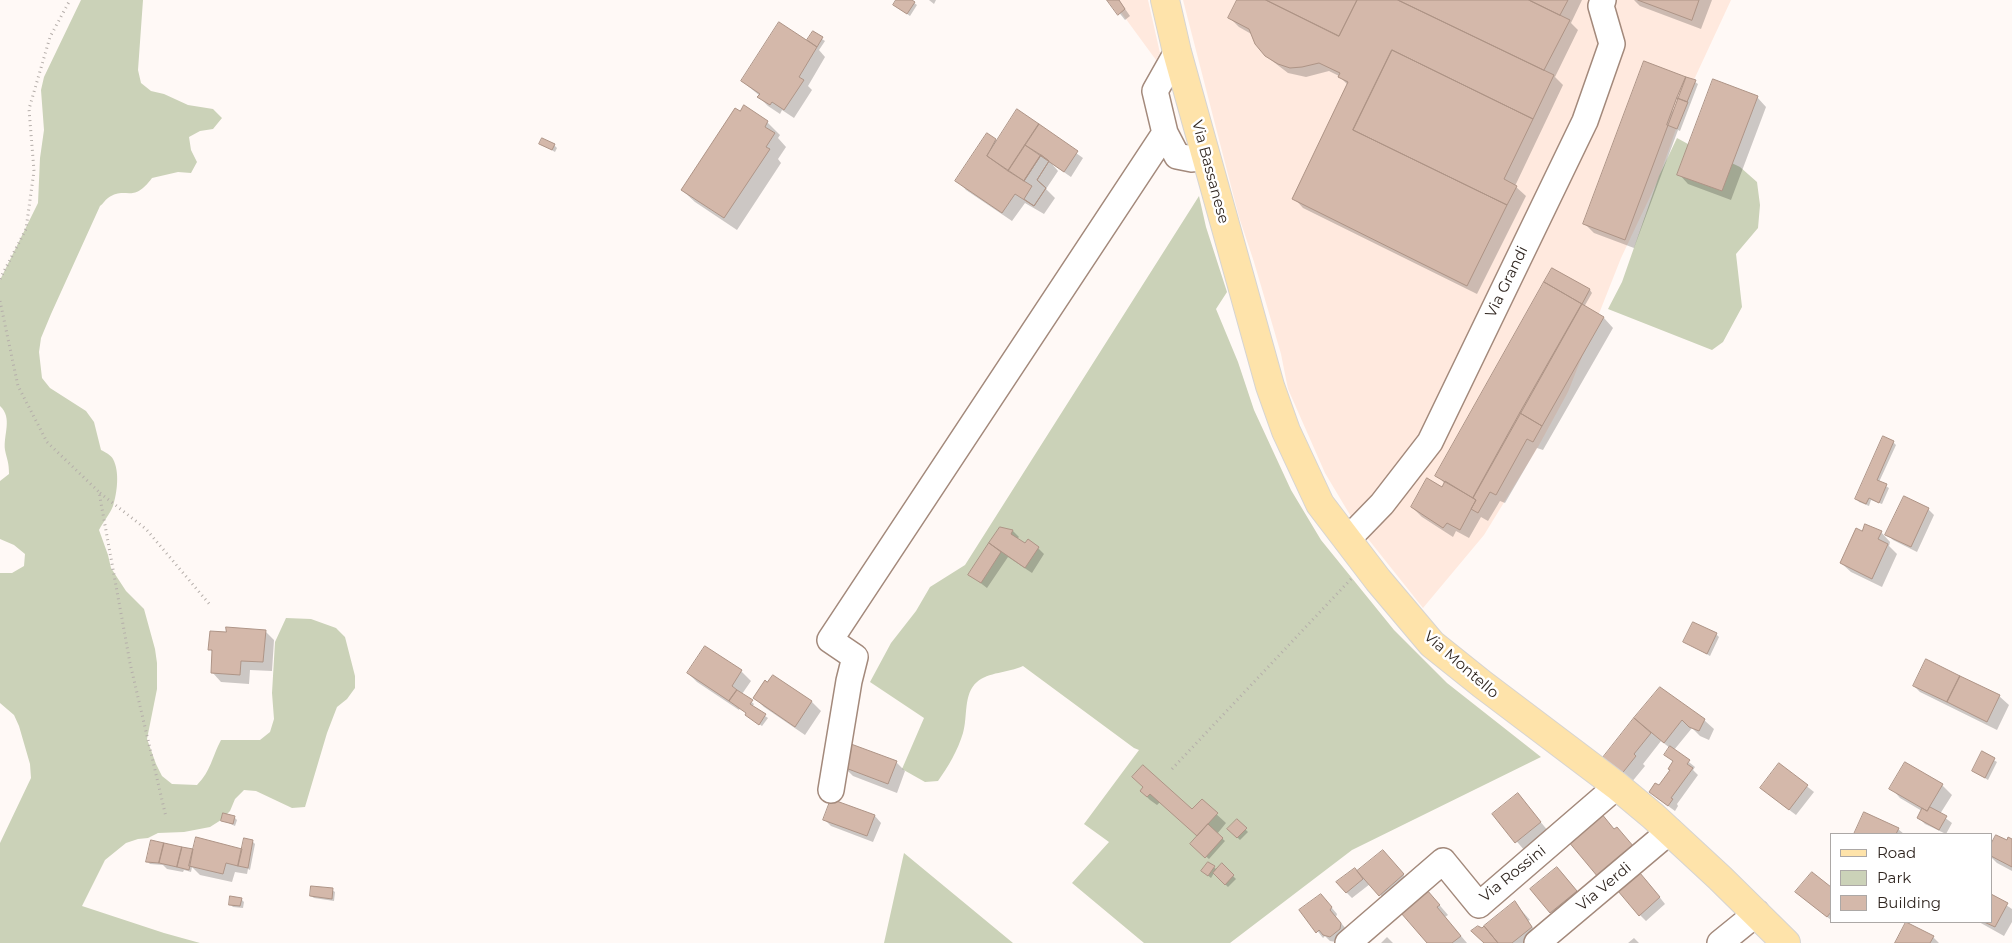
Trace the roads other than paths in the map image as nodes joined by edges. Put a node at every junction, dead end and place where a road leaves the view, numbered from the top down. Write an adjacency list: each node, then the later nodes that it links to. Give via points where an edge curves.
1 (1164, 0): 3 (main road, Via Bassanese)
2 (1603, 0): 7 (street, Via Grandi, via 1601,6 1612,44 1585,121 1430,442 1382,504)
3 (1177, 52): 4 (street, via 1155,91); 5 (main road, Via Bassanese)
4 (1165, 133): 5 (street, via 1177,156 1192,159); 9 (street, via 830,640 855,657)
5 (1205, 156): 6 (main road, Via Bassanese)
6 (1257, 344): 7 (main road, Via Montello, via 1286,431 1320,504)
7 (1347, 540): 8 (main road, Via Montello, via 1432,644)
8 (1617, 786): 10 (main road, Via Montello); 12 (street, Via Rossini, via 1479,905 1443,861)
9 (831, 790)
10 (1670, 831): 11 (main road, Via Montello); 13 (street, Via Verdi)
11 (1757, 913): 14 (street); 15 (main road, Via Montello)
12 (1348, 943)
13 (1537, 943)
14 (1720, 943)
15 (1786, 943)

